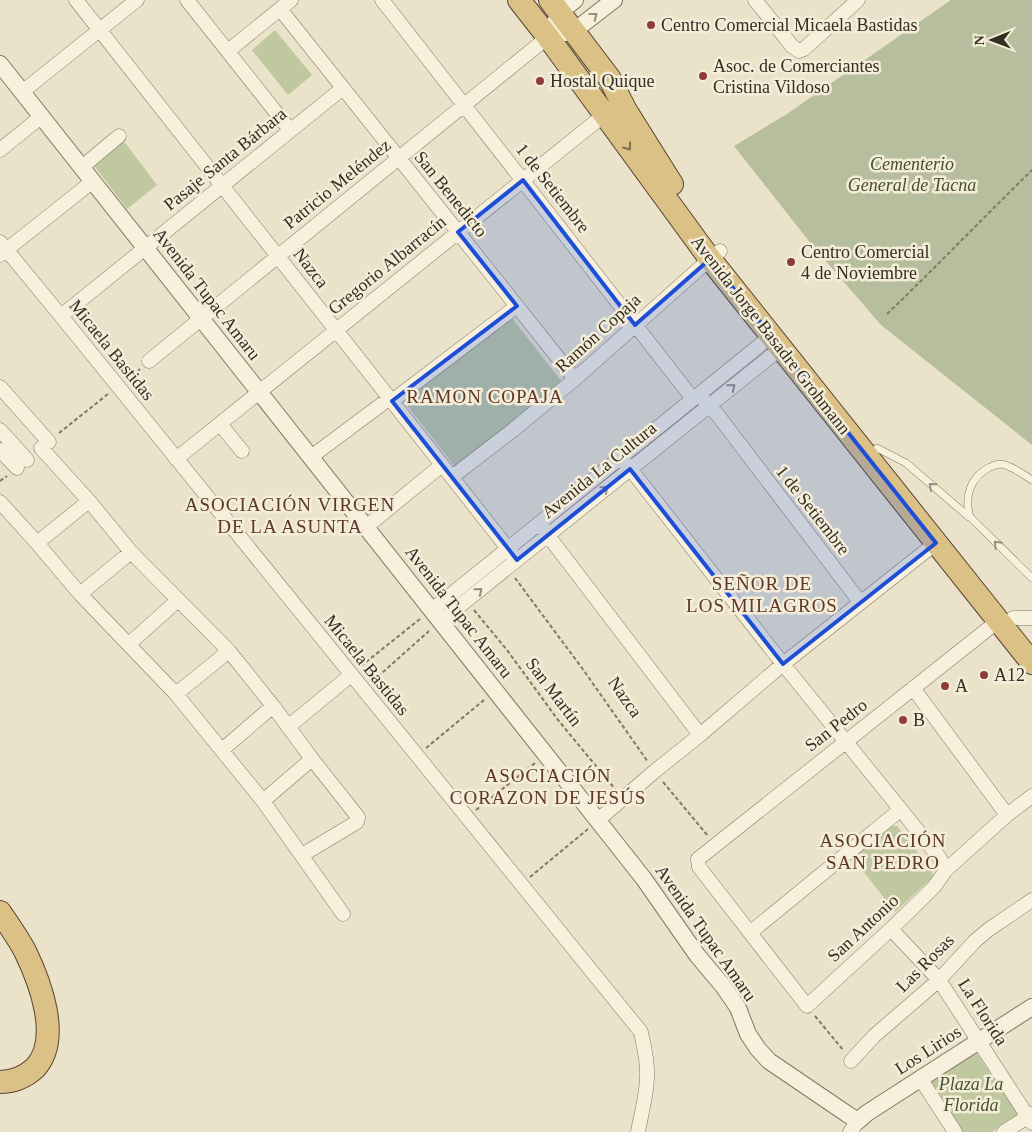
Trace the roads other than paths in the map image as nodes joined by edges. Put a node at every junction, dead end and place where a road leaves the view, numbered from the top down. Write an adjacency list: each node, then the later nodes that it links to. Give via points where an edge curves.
1 (76, 0): 12 (street, Nazca)
2 (137, 0): 12 (street)
3 (187, 0): 15 (street)
4 (291, 0): 11 (street)
5 (382, 0): 19 (street, 1 de Setiembre)
6 (519, 0): 14 (highway, Avenida Jorge Basadre Grohmann)
7 (614, 0): 13 (street, one-way to 7)
8 (755, 0): 9 (street, via 799,51)
9 (857, 0)
10 (561, 4): 13 (highway, Avenida Jorge Basadre Grohmann); 14 (street)
11 (280, 9): 15 (street); 17 (street, San Benedicto)
12 (99, 29): 18 (street); 29 (street, Nazca)
13 (574, 31): 14 (street); 20 (highway, Avenida Jorge Basadre Grohmann, via 610,79)
14 (548, 37): 19 (street, Patricio Meléndez); 20 (highway, Avenida Jorge Basadre Grohmann)
15 (228, 51): 22 (street)
16 (0, 64): 18 (street, Avenida Tupac Amaru)
17 (342, 88): 22 (street, Pasaje Santa Bárbara); 25 (street, San Benedicto)
18 (22, 92): 21 (street, Avenida Tupac Amaru)
19 (464, 105): 25 (street, Patricio Meléndez); 27 (street, 1 de Setiembre)
20 (613, 108): 27 (street, Gregorio Albarracín); 33 (highway, Avenida Jorge Basadre Grohmann)
21 (42, 116): 24 (street); 26 (street, Avenida Tupac Amaru)
22 (290, 130): 29 (street, Pasaje Santa Bárbara)
23 (119, 136): 26 (street)
24 (0, 150)
25 (399, 158): 30 (street, San Benedicto); 34 (street, Patricio Meléndez)
26 (82, 167): 28 (street, Avenida Tupac Amaru)
27 (523, 180): 30 (street, Gregorio Albarracín); 38 (street, 1 de Setiembre)
28 (93, 181): 31 (street, Avenida Tupac Amaru); 32 (street)
29 (222, 185): 31 (street, Pasaje Santa Bárbara); 34 (street, Nazca)
30 (458, 232): 35 (street, San Benedicto); 39 (street, Gregorio Albarracín)
31 (145, 248): 36 (street, Pasaje Santa Bárbara); 37 (street, Avenida Tupac Amaru)
32 (2, 249): 36 (street, Micaela Bastidas)
33 (715, 255): 38 (street, Ramón Copaja); 40 (highway, Avenida Jorge Basadre Grohmann); 50 (highway, Avenida Jorge Basadre Grohmann)
34 (278, 256): 37 (street, Patricio Meléndez); 39 (street, Nazca)
35 (517, 306): 42 (street, San Benedicto); 46 (street)
36 (61, 316): 55 (street, Micaela Bastidas)
37 (202, 319): 41 (street, Patricio Meléndez); 44 (street, Avenida Tupac Amaru)
38 (635, 325): 42 (street, Ramón Copaja); 45 (street, 1 de Setiembre)
39 (336, 330): 44 (street, Gregorio Albarracín); 46 (street, Nazca)
40 (776, 342): 45 (street, Avenida La Cultura); 47 (street, Avenida La Cultura, one-way to 40); 67 (highway, Avenida Jorge Basadre Grohmann)
41 (149, 361)
42 (575, 379): 58 (street, Ramón Copaja)
43 (0, 387): 60 (street)
44 (260, 392): 48 (street, Gregorio Albarracín); 53 (street, Avenida Tupac Amaru)
45 (696, 397): 47 (street, 1 de Setiembre); 54 (street, Avenida La Cultura)
46 (391, 399): 53 (street); 56 (street, Nazca)
47 (710, 405): 57 (street, Avenida La Cultura); 74 (street, 1 de Setiembre)
48 (220, 424): 52 (street); 55 (street, Gregorio Albarracín)
49 (0, 430): 51 (street, via 22,464)
50 (877, 448): 62 (lane, one-way to 50, via 906,463); 76 (highway, Avenida Jorge Basadre Grohmann)
51 (0, 450)
52 (242, 451)
53 (311, 457): 64 (street, Avenida Tupac Amaru)
54 (621, 457): 57 (street); 63 (street, Avenida La Cultura)
55 (176, 459): 82 (street, Micaela Bastidas)
56 (442, 465): 58 (street, Nazca); 64 (street)
57 (630, 469): 65 (street, Avenida La Cultura, one-way to 57); 81 (street)
58 (452, 477): 68 (street, Nazca)
59 (1032, 480): 62 (lane, via 1001,464 986,469 968,492)
60 (89, 501): 66 (street); 69 (street)
61 (0, 502): 66 (street)
62 (970, 517): 71 (lane, one-way to 62)
63 (539, 524): 65 (street); 68 (street, Avenida La Cultura)
64 (366, 527): 75 (street, Avenida Tupac Amaru)
65 (548, 535): 70 (street, Avenida La Cultura); 87 (street)
66 (38, 543): 72 (street)
67 (936, 543): 74 (street); 76 (highway, Avenida Jorge Basadre Grohmann)
68 (508, 548): 70 (street, Nazca); 75 (street, Avenida La Cultura)
69 (131, 552): 72 (street); 73 (street)
70 (512, 564): 75 (street, Avenida La Cultura, one-way to 70, via 466,600)
71 (1032, 578)
72 (80, 594): 78 (street)
73 (178, 600): 78 (street); 79 (street)
74 (860, 602): 81 (street)
75 (436, 616): 95 (street, Avenida Tupac Amaru)
76 (1014, 619): 77 (highway, Avenida Jorge Basadre Grohmann); 80 (highway, Avenida Jorge Basadre Grohmann); 83 (street, San Pedro)
77 (1032, 643)
78 (129, 644): 84 (street)
79 (229, 651): 84 (street); 85 (street)
80 (1032, 663)
81 (783, 664): 87 (street); 88 (street)
82 (351, 675): 86 (street); 111 (street, Micaela Bastidas, via 641,1032 648,1075)
83 (913, 688): 88 (street, San Pedro); 94 (street)
84 (176, 694): 89 (street)
85 (273, 706): 86 (street); 89 (street)
86 (288, 727): 90 (street)
87 (700, 735): 95 (street)
88 (845, 742): 93 (street); 102 (street, San Pedro, via 698,859 704,874)
89 (222, 750): 92 (street)
90 (312, 759): 92 (street); 96 (street, via 358,820)
91 (1032, 796): 94 (street, San Antonio)
92 (263, 801): 96 (street)
93 (900, 810): 97 (street); 102 (street)
94 (1007, 815): 97 (street, San Antonio)
95 (598, 820): 110 (street, Avenida Tupac Amaru, via 723,986 758,1049)
96 (302, 855): 100 (street)
97 (946, 870): 101 (street, San Antonio, via 934,887)
98 (1032, 900): 103 (street, Las Rosas, via 975,941)
99 (0, 912): 108 (highway, via 32,968 43,1002 48,1035 45,1052 36,1066 23,1077)
100 (344, 914)
101 (892, 929): 102 (street, San Antonio, via 807,1006); 103 (street, La Florida)
102 (751, 932)
103 (940, 980): 105 (street, La Florida); 106 (street, Las Rosas, via 874,1036)
104 (1032, 1007): 105 (street, Los Lirios)
105 (979, 1040): 107 (street, Los Lirios); 109 (street, La Florida)
106 (851, 1061)
107 (920, 1078): 110 (street, Los Lirios, via 867,1113); 112 (street)
108 (0, 1082)
109 (1031, 1118): 113 (street)
110 (854, 1126)
111 (638, 1132)
112 (955, 1132)
113 (1004, 1132)

